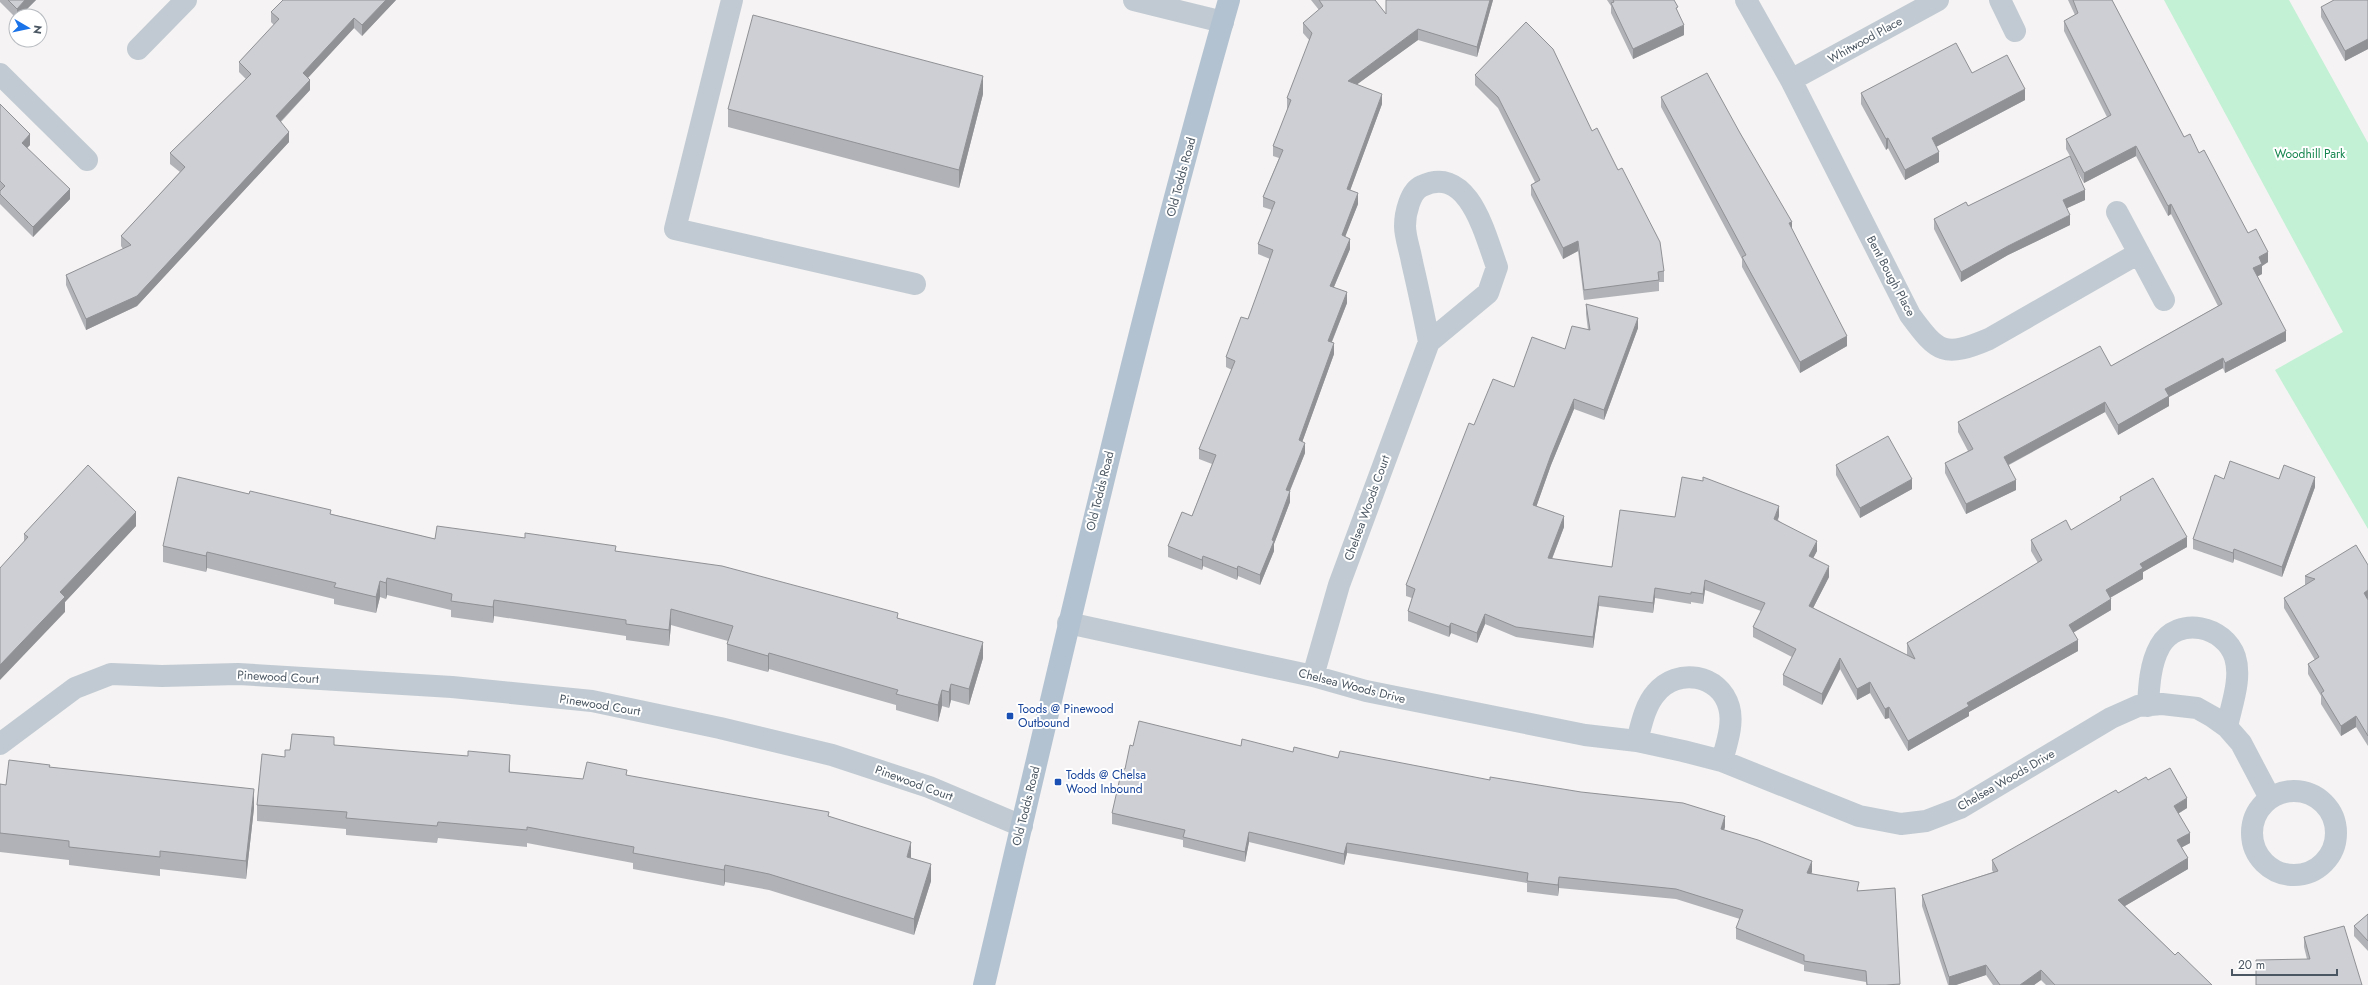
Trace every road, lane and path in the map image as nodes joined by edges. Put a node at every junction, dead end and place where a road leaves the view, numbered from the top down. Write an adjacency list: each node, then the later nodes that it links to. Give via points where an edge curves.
1 (186, 0): 10 (street)
2 (732, 0): 16 (street, via 675,229)
3 (1134, 0): 8 (street)
4 (1229, 0): 8 (main road, Old Todds Road)
5 (1746, 0): 12 (street, Bent Bough Place)
6 (1938, 0): 12 (street, Whitwood Place)
7 (2000, 0): 9 (street)
8 (1223, 22): 19 (main road, Old Todds Road, via 1144,311)
9 (2015, 31)
10 (138, 49)
11 (0, 74): 13 (street)
12 (1791, 80): 15 (street, Bent Bough Place, via 1910,315 1926,337 1943,349 1963,350 1989,339)
13 (87, 160)
14 (2117, 212): 15 (street)
15 (2139, 253): 17 (street)
16 (915, 284)
17 (2164, 300)
18 (1429, 342): 18 (street, Chelsea Woods Court, via 1488,293 1497,267 1473,205 1462,191 1450,184 1432,181 1418,188 1408,205 1405,226); 20 (street, Chelsea Woods Court, via 1339,585)
19 (1068, 623): 20 (street, Chelsea Woods Drive); 27 (main road, Old Todds Road)
20 (1313, 676): 23 (street, Chelsea Woods Drive, via 1388,696 1585,735)
21 (2148, 706): 22 (street, Chelsea Woods Drive, via 2180,705 2197,708); 22 (street, via 2151,672 2161,645 2171,634 2183,629 2196,627 2210,630 2221,636 2230,646 2235,658 2236,685); 25 (street, Chelsea Woods Drive, via 2138,706 2111,718 1960,808 1926,821 1901,824 1859,816)
22 (2227, 727): 26 (street, Chelsea Woods Drive, via 2241,743)
23 (1637, 741): 25 (street, Chelsea Woods Drive); 25 (street, via 1642,721 1655,694 1665,684 1677,678 1690,676 1704,679 1724,695 1729,707 1731,721)
24 (0, 744): 27 (street, Pinewood Court, via 75,688 111,674 254,675 452,687 592,702 720,728 832,755 929,787)
25 (1722, 762)
26 (2270, 798)
27 (1022, 826): 28 (main road, Old Todds Road)
28 (984, 985)

